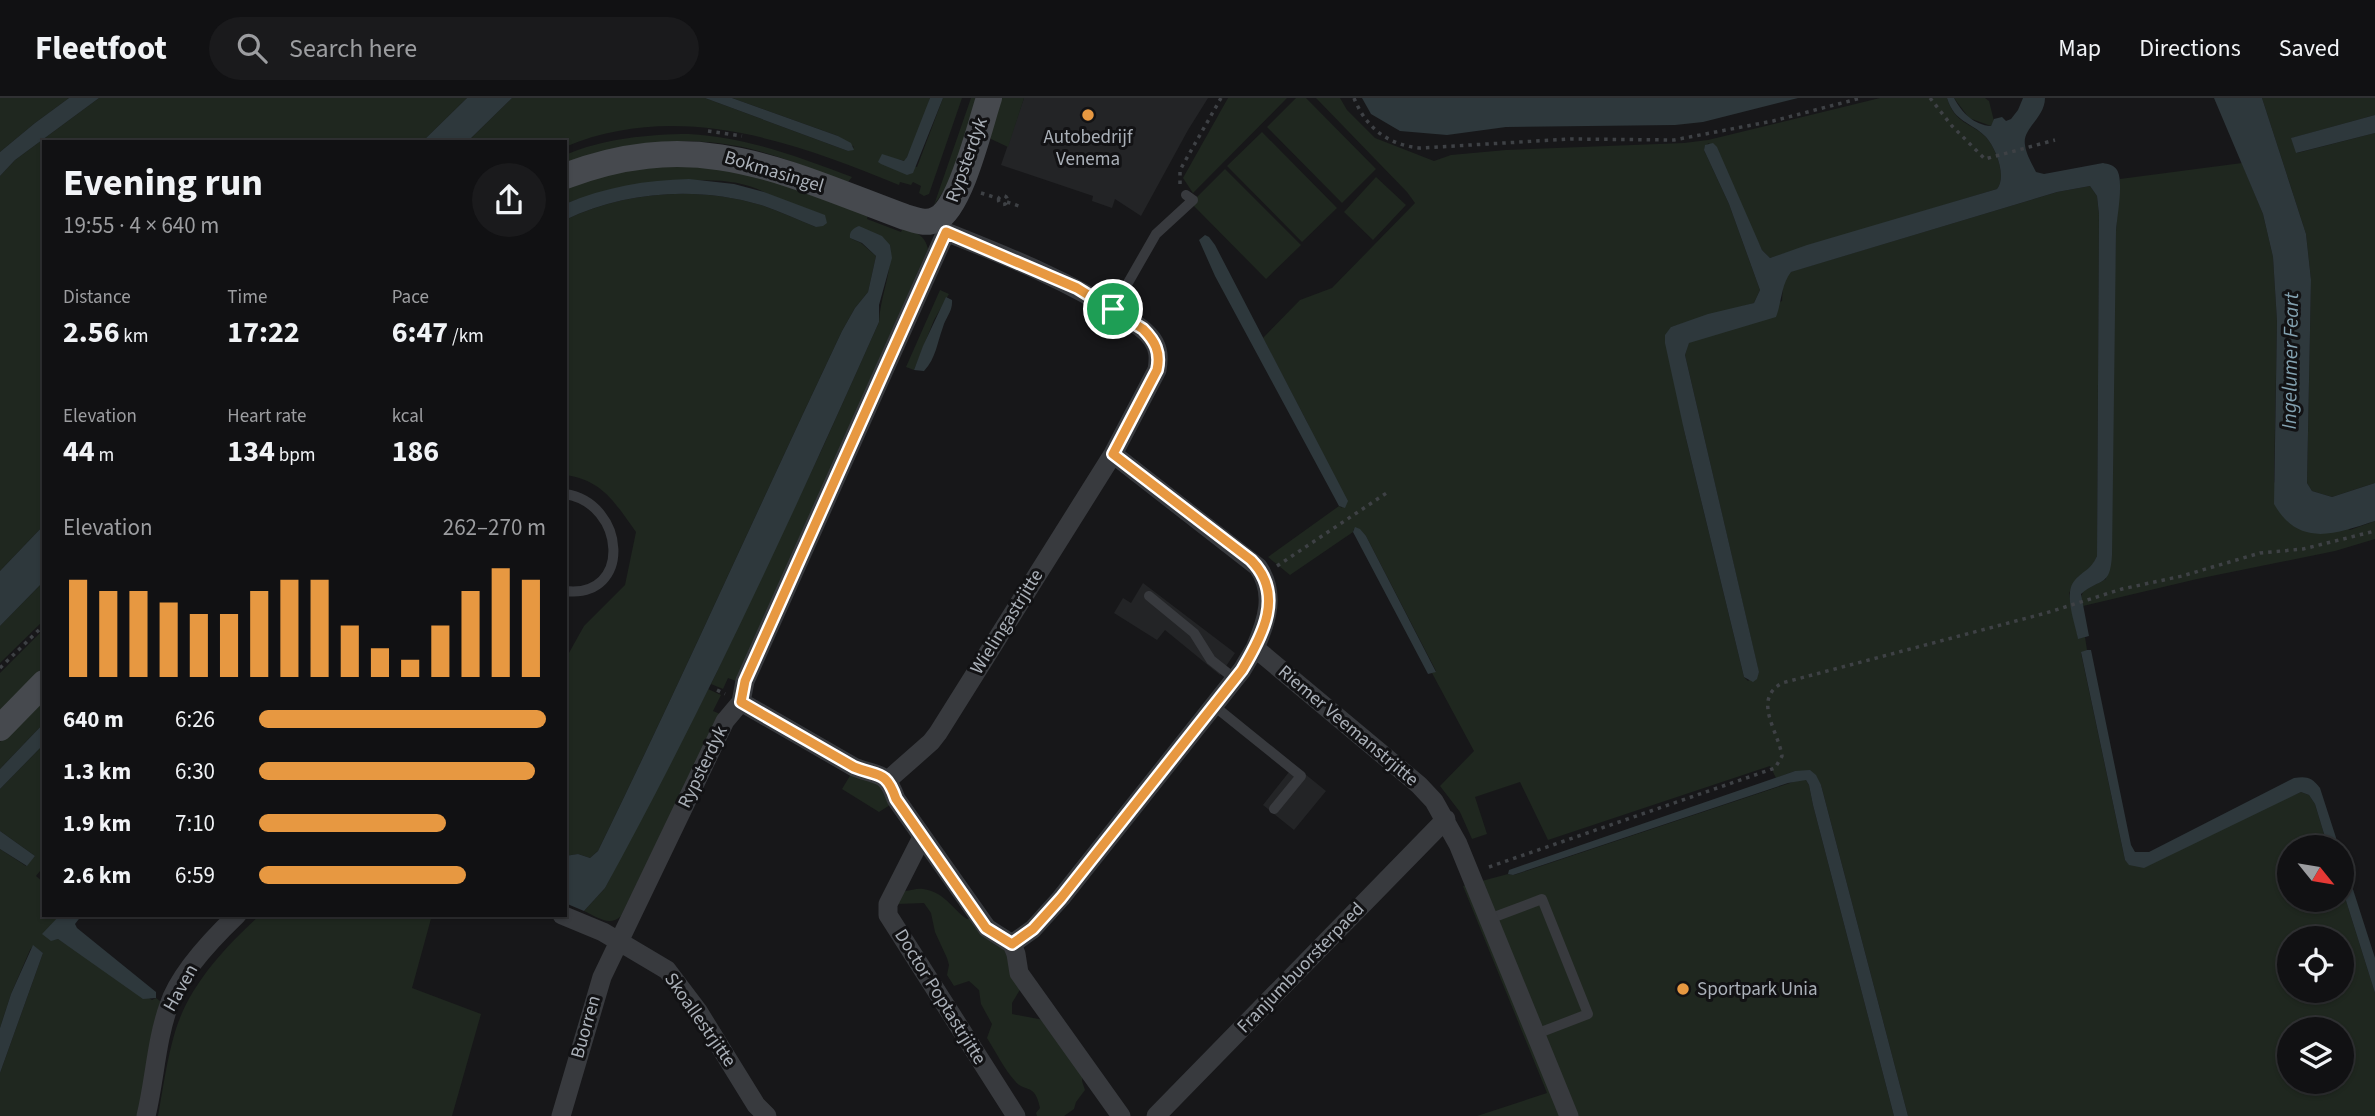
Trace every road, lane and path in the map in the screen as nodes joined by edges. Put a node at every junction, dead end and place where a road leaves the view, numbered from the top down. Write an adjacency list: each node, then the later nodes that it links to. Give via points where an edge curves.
1 (989, 98): 11 (street, Rypsterdyk, via 957,196)
2 (1221, 98): 9 (path, via 1180,170 1179,183)
3 (1354, 98): 4 (path, via 1360,113 1379,134 1420,148 1571,139 1674,141)
4 (1861, 98)
5 (1930, 98): 6 (path, via 1985,159)
6 (2056, 140)
7 (567, 175): 11 (street, Bokmasingel, via 641,156 720,155 776,169 917,221)
8 (976, 191): 10 (path, via 998,199 1004,196)
9 (1186, 195): 12 (lane, via 1193,200 1156,234)
10 (1019, 206)
11 (942, 225): 12 (street); 25 (street, Rypsterdyk, via 745,681)
12 (1113, 309): 13 (street, via 1151,337 1159,359)
13 (1113, 454): 17 (street, via 1251,560); 28 (street, Wielingastrjitte, via 938,733)
14 (1388, 492): 17 (path)
15 (567, 494): 18 (lane, via 598,510 614,538 614,558 606,576 593,587)
16 (2375, 531): 32 (path, via 2303,550 2260,553 1782,683 1767,698 1782,756 1770,771)
17 (1264, 576): 21 (street, via 1270,599)
18 (567, 591)
19 (1149, 596): 23 (lane, via 1195,633 1211,660)
20 (42, 627): 22 (path)
21 (1255, 648): 23 (street); 30 (street, Riemer Veemanstrjitte, via 1419,785)
22 (0, 668)
23 (1235, 679): 26 (street)
24 (42, 685): 27 (street)
25 (741, 702): 28 (street, via 854,767); 36 (street, Rypsterdyk, via 725,721)
26 (1213, 705): 29 (lane, via 1301,776); 37 (street, via 1054,907)
27 (0, 728)
28 (888, 780): 31 (street)
29 (1274, 809)
30 (1446, 819): 32 (street, Riemer Veemanstrjitte); 44 (street, Franjumbuorsterpaed)
31 (922, 837): 37 (street, via 986,928); 42 (street, Doctor Poptastrjitte, via 888,904 888,915)
32 (1471, 874): 35 (street, Riemer Veemanstrjitte)
33 (235, 917): 39 (street, Haven, via 200,955 169,1002)
34 (567, 917): 36 (street)
35 (1489, 919): 38 (street, Riemer Veemanstrjitte); 38 (lane, via 1542,899 1588,1014)
36 (619, 940): 40 (street, Buorren, via 596,992); 41 (street, Skoallestrjitte, via 667,970)
37 (1012, 944): 43 (street, via 1019,973)
38 (1536, 1034): 45 (street, Riemer Veemanstrjitte)
39 (145, 1116)
40 (562, 1116)
41 (767, 1116)
42 (1016, 1116)
43 (1121, 1116)
44 (1156, 1116)
45 (1569, 1116)

